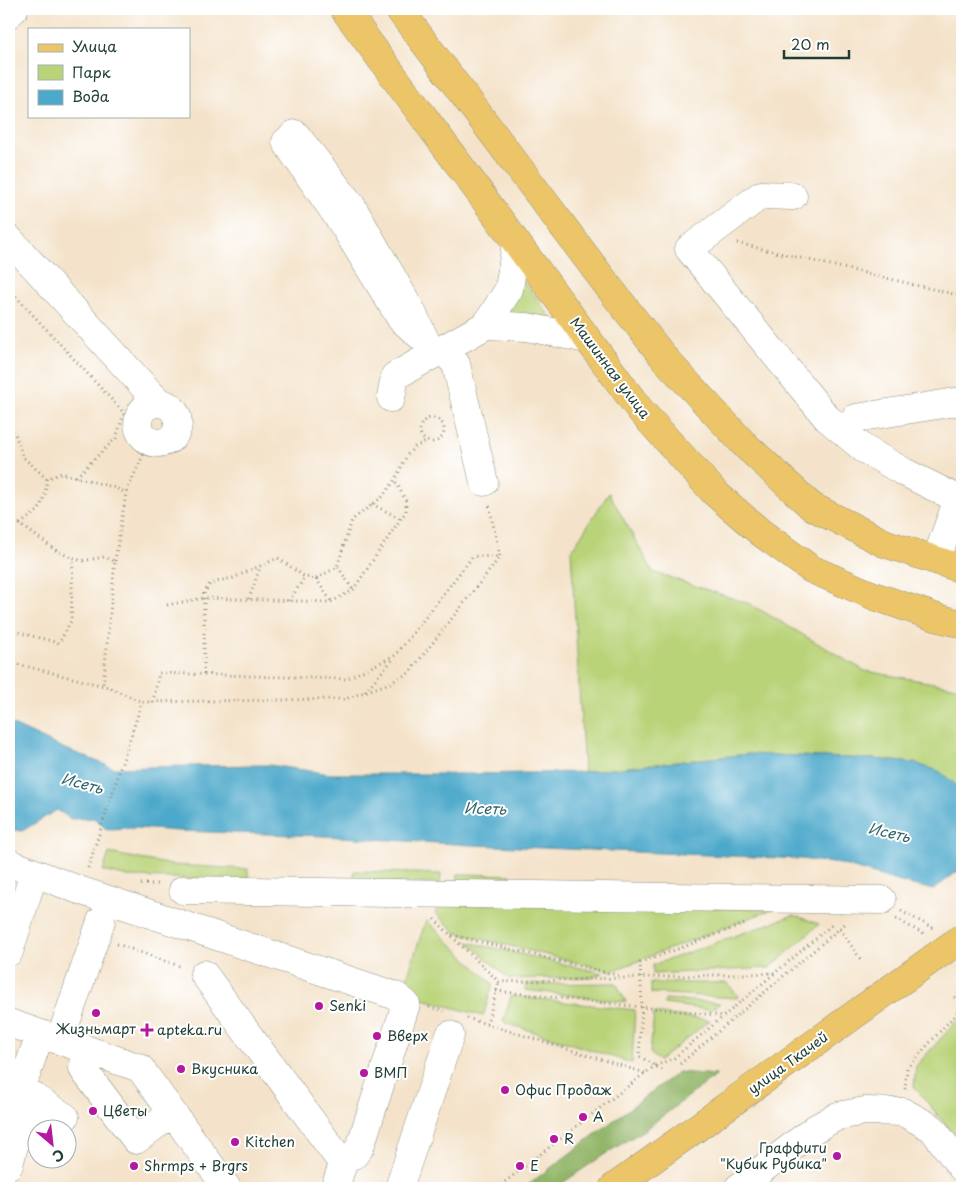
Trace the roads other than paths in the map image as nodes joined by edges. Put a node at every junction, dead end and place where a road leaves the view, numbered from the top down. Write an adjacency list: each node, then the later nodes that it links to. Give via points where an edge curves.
1 (14, 9): 4 (street)
2 (344, 9): 7 (main road, Машинная улица)
3 (399, 9): 17 (main road, via 665,359 744,444 811,506 884,543)
4 (9, 14)
5 (791, 205): 13 (street, via 761,195 689,249 827,418)
6 (9, 239): 14 (street, via 159,403 144,408 139,415 139,430)
7 (516, 243): 8 (street, via 509,289); 9 (main road, Машинная улица)
8 (486, 325): 9 (street, via 527,328); 10 (street)
9 (587, 339): 19 (main road, Машинная улица, via 646,417 715,493 760,532 811,569 874,596)
10 (433, 348): 10 (street, via 351,205 295,134 286,142 344,226 401,319); 11 (street, via 395,376); 15 (street, via 456,364)
11 (391, 398)
12 (962, 401): 13 (street, via 856,418)
13 (845, 434): 16 (street, via 864,450)
14 (150, 442)
15 (484, 482)
16 (960, 499): 17 (street)
17 (936, 560): 18 (main road)
18 (962, 568)
19 (962, 624)
20 (9, 863): 22 (street)
21 (183, 890): 23 (street, via 419,893)
22 (20, 898): 26 (street); 33 (street, via 79,890 396,996 406,1004 360,1147)
23 (888, 909)
24 (98, 929): 30 (street)
25 (950, 934): 39 (main road, улица Ткачей, bridge)
26 (9, 952)
27 (204, 974): 37 (street, via 343,1164)
28 (9, 1023): 30 (street)
29 (450, 1035): 38 (street)
30 (61, 1041): 31 (street, via 140,1068); 31 (street, via 136,1140); 32 (street)
31 (172, 1113): 36 (street)
32 (34, 1117): 34 (street)
33 (354, 1155)
34 (9, 1166)
35 (962, 1168): 40 (street, via 932,1128 903,1112 865,1112 838,1116 816,1128)
36 (227, 1188)
37 (336, 1188)
38 (399, 1188)
39 (613, 1188)
40 (738, 1188)

